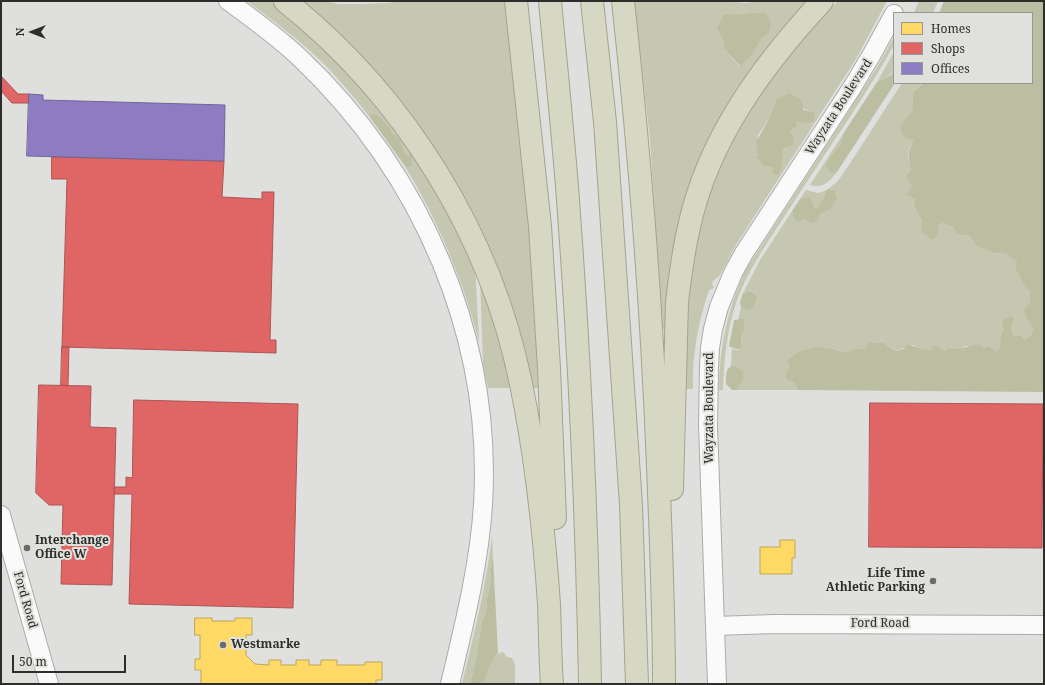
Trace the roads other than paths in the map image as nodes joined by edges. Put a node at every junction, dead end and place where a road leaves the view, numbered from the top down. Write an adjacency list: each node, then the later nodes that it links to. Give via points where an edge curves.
1 (228, 1): 16 (street, via 300,58 364,127 404,187 430,235 448,279 471,354 479,404 484,470 481,533 471,594)
2 (285, 1): 17 (highway, via 333,43 413,135 452,198 492,285 514,352 539,492 549,604)
3 (516, 1): 18 (highway, via 540,226 556,544)
4 (550, 1): 19 (highway, via 574,290)
5 (592, 1): 20 (highway, via 605,122 631,504)
6 (623, 1): 14 (highway, via 649,282)
7 (822, 1): 14 (highway, via 790,36 736,110 714,154 689,226 677,302 673,458)
8 (900, 1): 9 (street, Wayzata Boulevard)
9 (894, 12)
10 (893, 15): 13 (street, Wayzata Boulevard, via 853,86 744,253 719,307 713,329 709,367 708,425)
11 (1, 515): 15 (street, Ford Road)
12 (1044, 625): 13 (street, Ford Road)
13 (715, 626): 22 (street, Wayzata Boulevard)
14 (664, 628): 21 (highway)
15 (49, 684)
16 (450, 684)
17 (552, 684)
18 (559, 684)
19 (590, 684)
20 (637, 684)
21 (664, 684)
22 (717, 684)

